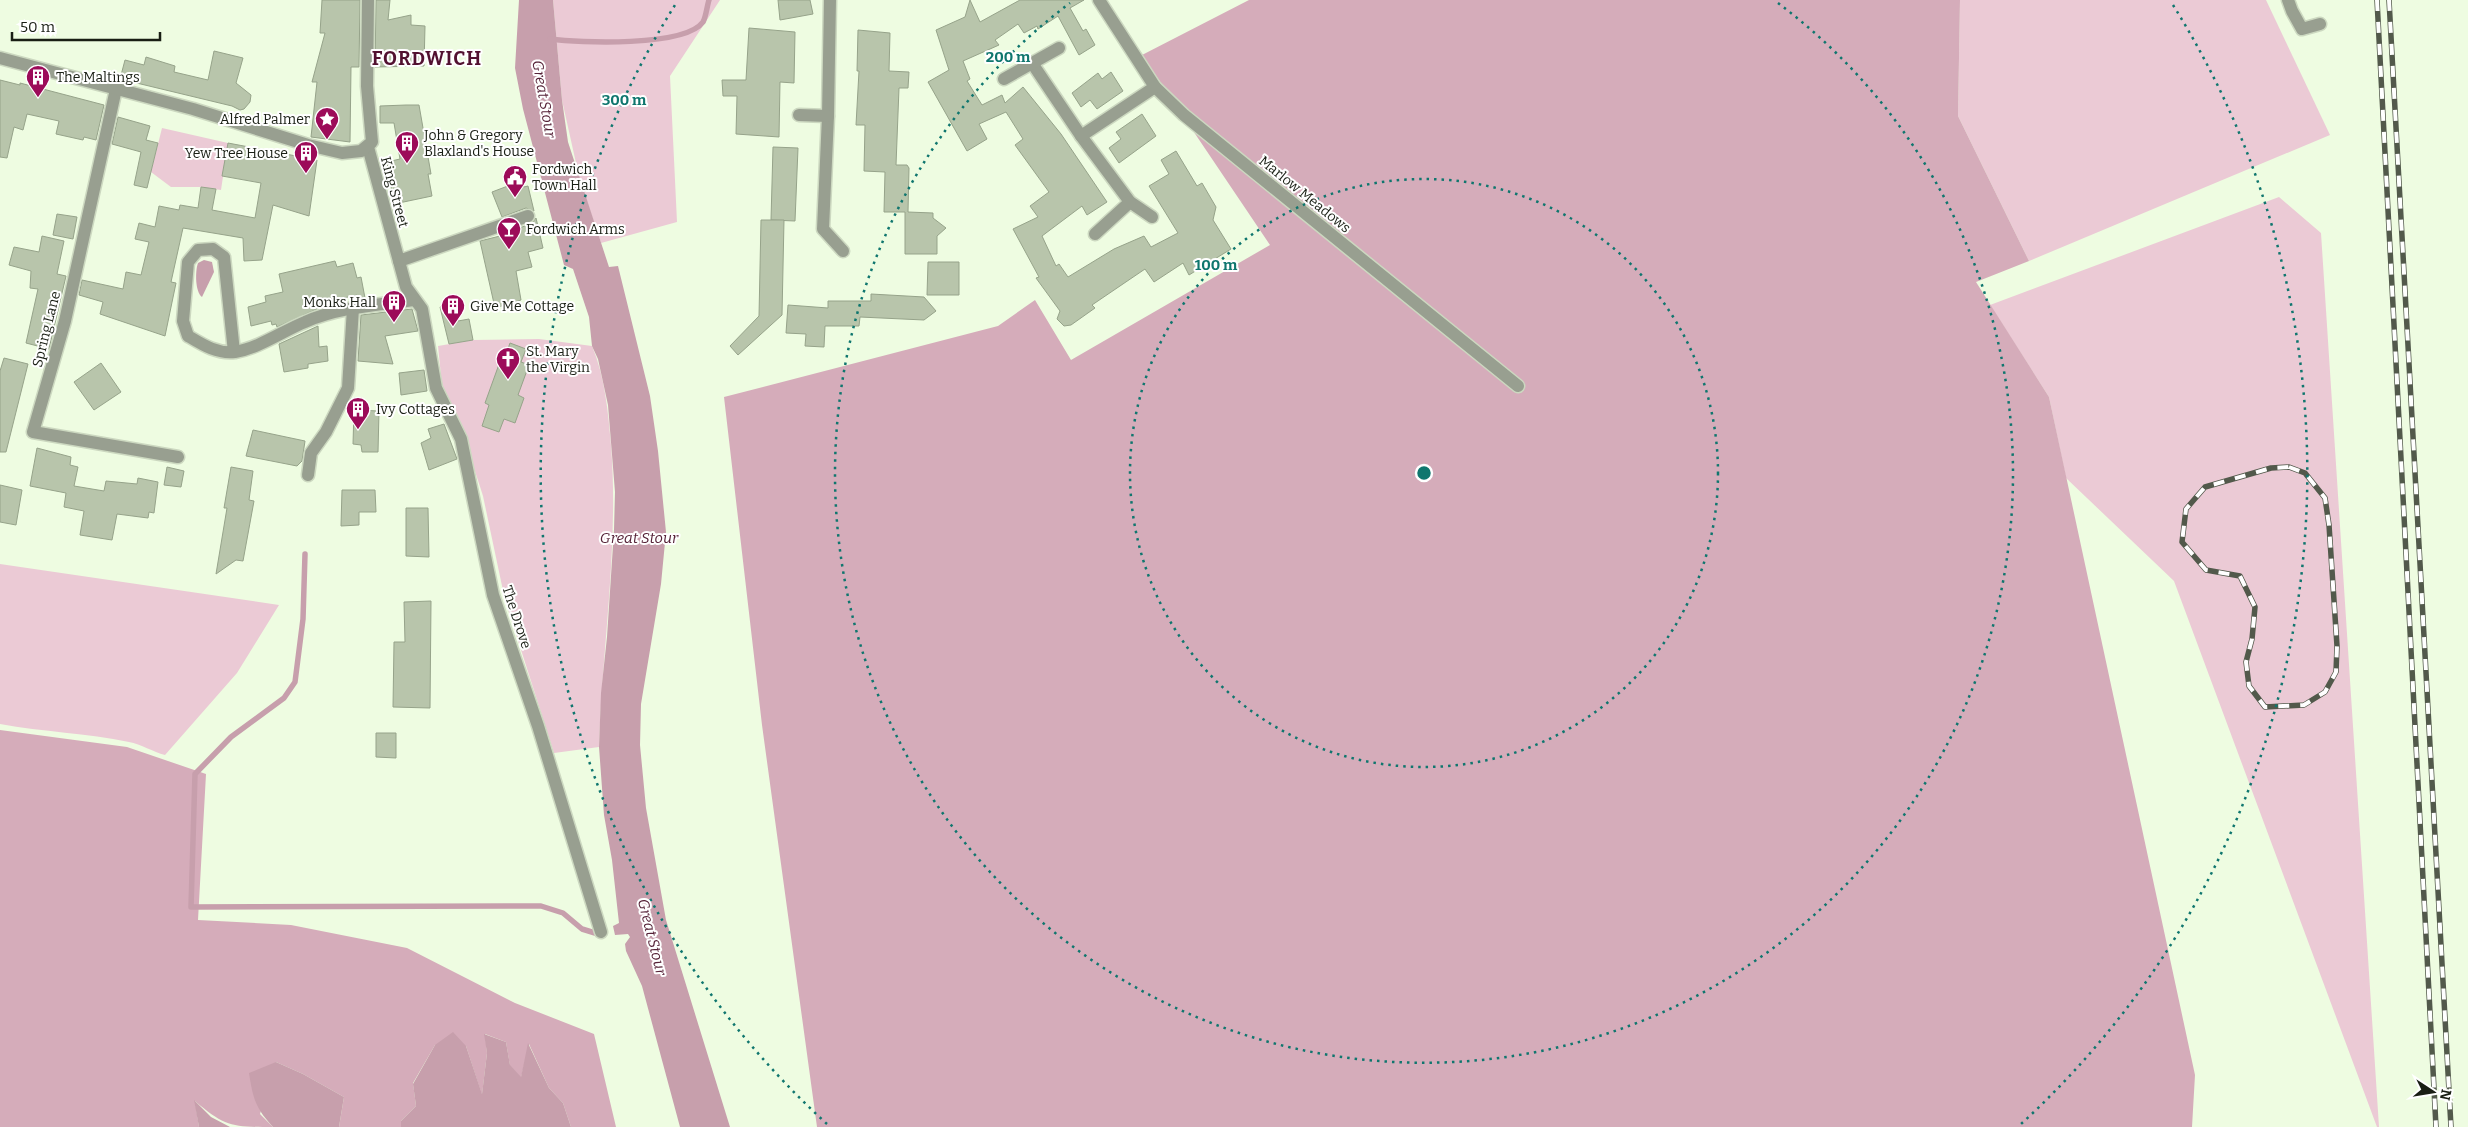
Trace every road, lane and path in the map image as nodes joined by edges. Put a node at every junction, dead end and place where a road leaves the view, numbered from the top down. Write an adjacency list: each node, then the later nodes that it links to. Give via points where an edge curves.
1 (368, 0): 15 (street, King Street, via 367,86 372,142)
2 (830, 0): 13 (street)
3 (1099, 0): 10 (street, Marlow Meadows)
4 (2288, 0): 5 (street, via 2302,29)
5 (2320, 24)
6 (1059, 48): 8 (street)
7 (0, 58): 11 (street)
8 (1032, 63): 9 (street); 14 (street)
9 (1004, 79)
10 (1155, 87): 14 (street); 25 (street, Marlow Meadows, via 1184,115)
11 (116, 89): 15 (street, via 342,153); 26 (street, Spring Lane, via 64,320 33,432)
12 (799, 115): 13 (street)
13 (828, 116): 20 (street, via 823,229)
14 (1081, 136): 16 (street)
15 (368, 147): 21 (street, King Street)
16 (1130, 202): 18 (street); 19 (street)
17 (528, 216): 21 (street)
18 (1152, 217)
19 (1096, 234)
20 (843, 251)
21 (399, 262): 22 (street, King Street, via 406,287)
22 (418, 305): 23 (street); 28 (street, The Drove, via 436,388 461,439 493,594 538,726)
23 (353, 308): 24 (street, via 306,321); 27 (street, via 348,388 326,432 311,453)
24 (234, 352): 24 (street, via 212,350 188,336 183,321 188,262 198,250 213,248 224,257)
25 (1518, 386)
26 (178, 457)
27 (308, 475)
28 (601, 932)

